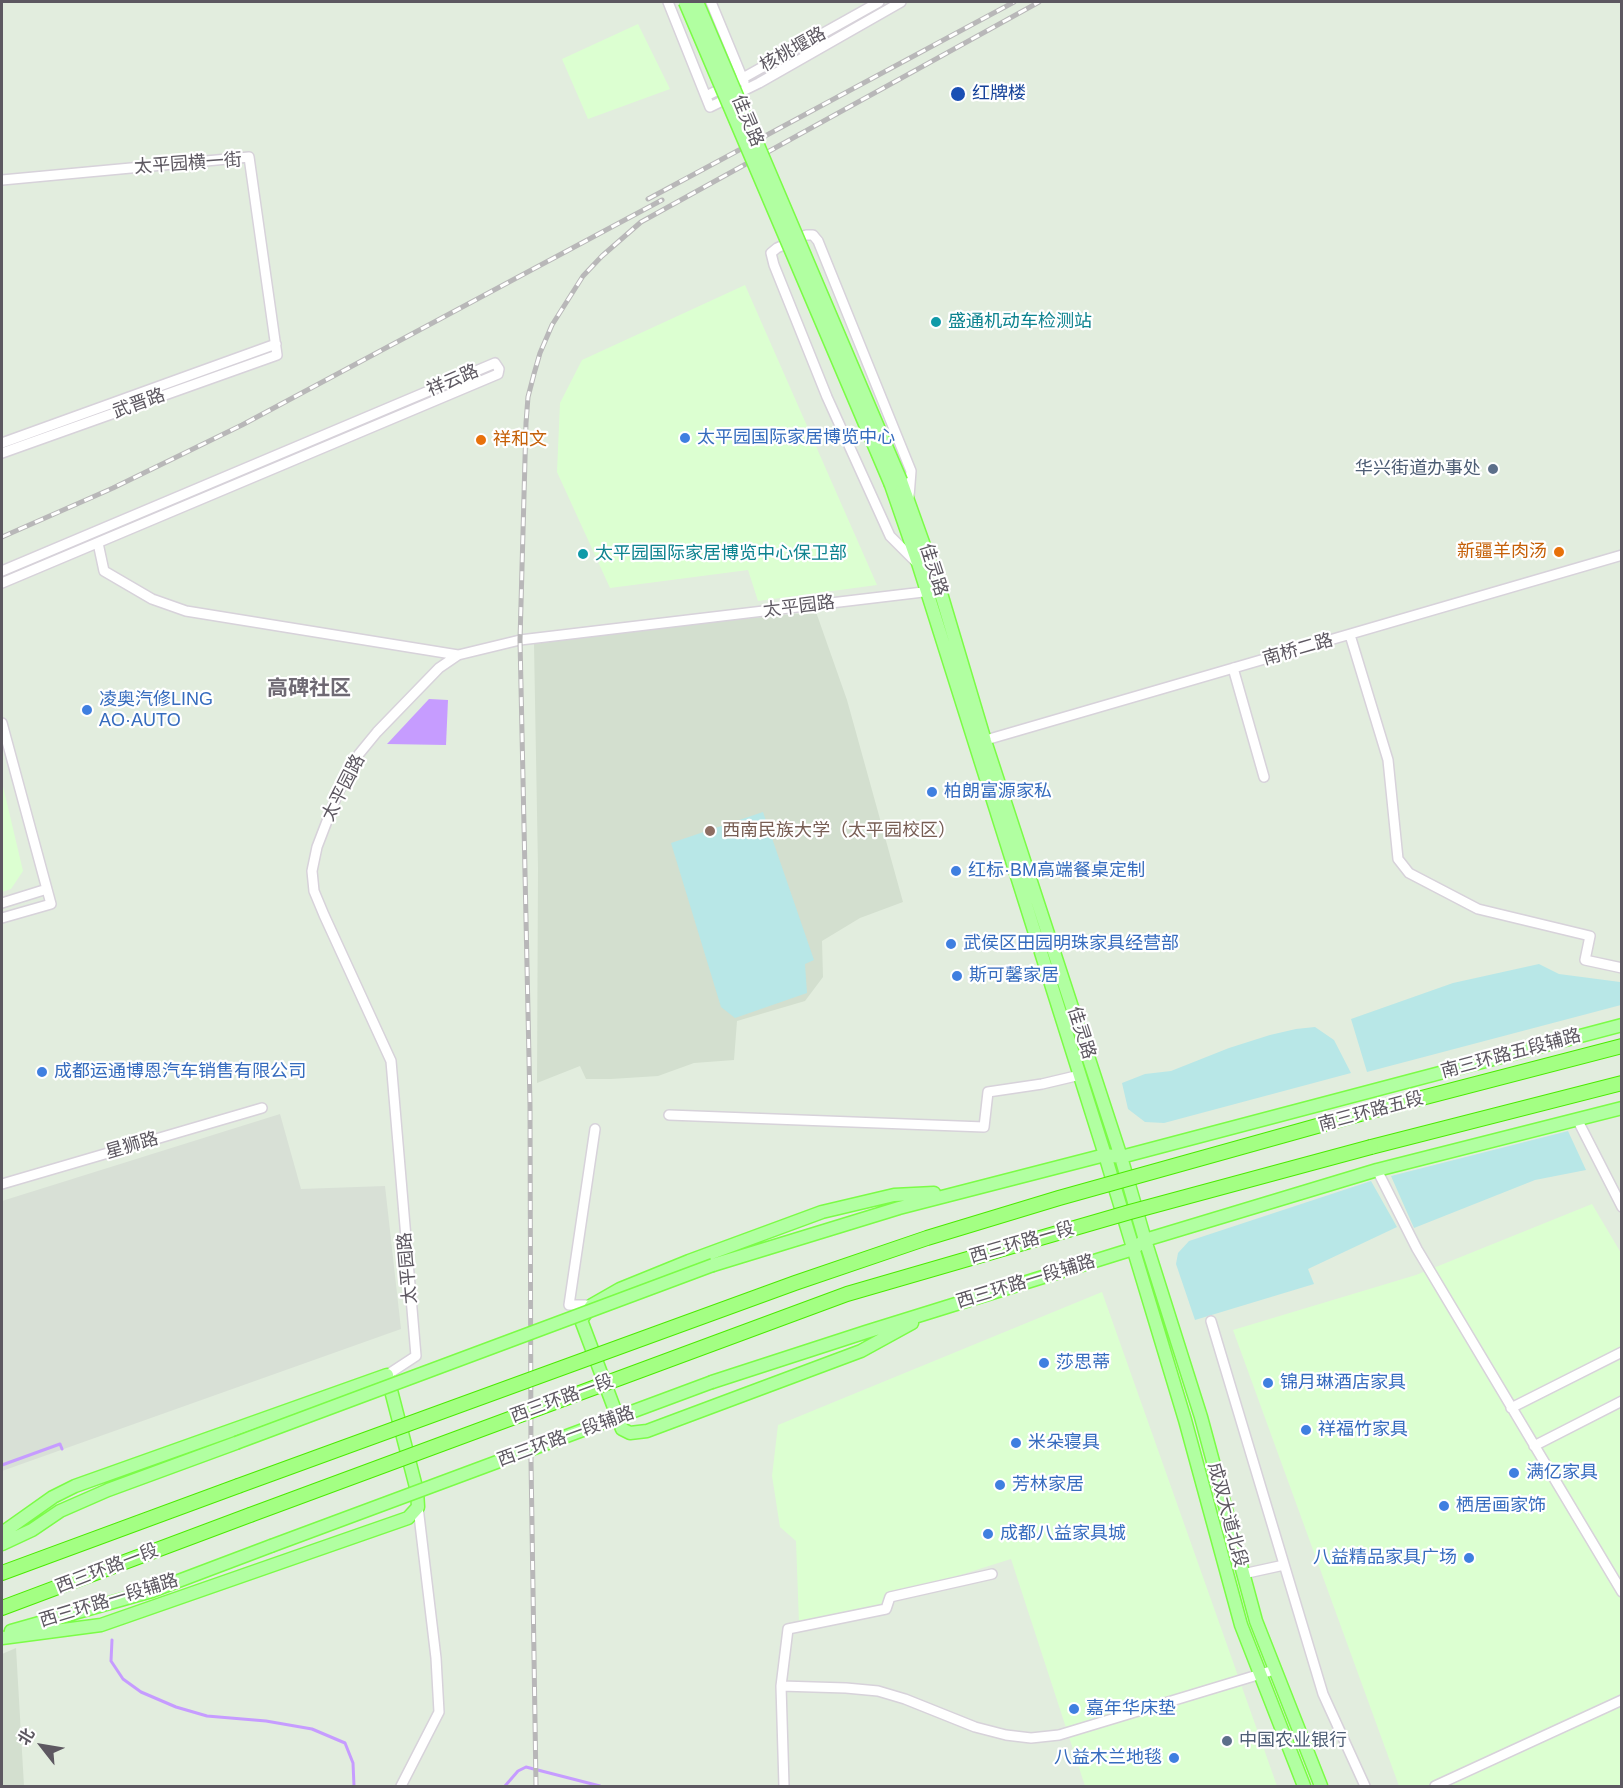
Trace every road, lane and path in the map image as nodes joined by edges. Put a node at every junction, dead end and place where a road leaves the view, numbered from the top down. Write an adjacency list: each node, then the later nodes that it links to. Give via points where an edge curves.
1 (668, 2): 9 (street)
2 (685, 2): 15 (main road, 佳灵路, bridge)
3 (697, 2): 15 (main road, 佳灵路, bridge)
4 (711, 2): 7 (street)
5 (879, 2): 7 (street, 核桃堰路)
6 (901, 2): 8 (street)
7 (743, 78): 8 (street); 9 (street, 核桃堰路)
8 (747, 90): 9 (street, via 710,107)
9 (706, 96)
10 (2, 180): 11 (street, 太平园横一街, via 249,157)
11 (276, 344): 12 (street, 太平园横一街); 13 (street, 武晋路)
12 (277, 355): 14 (street, 武晋路)
13 (2, 443)
14 (2, 453)
15 (896, 483): 16 (main road, 佳灵路); 19 (main road, 佳灵路)
16 (909, 499): 19 (street, via 911,471 818,241 813,235 806,235 777,248 771,254 774,265 827,397 890,536); 22 (main road, 佳灵路)
17 (98, 543): 20 (street, 祥云路, via 498,374 499,369 495,363); 21 (street, 祥云路); 24 (street, via 104,571 152,599 186,611)
18 (1622, 555): 23 (street, 南桥二路)
19 (918, 564): 22 (main road, 佳灵路)
20 (2, 571)
21 (2, 583)
22 (933, 591): 24 (street, 太平园路, via 520,640); 27 (main road, 佳灵路)
23 (1350, 635): 25 (street, 南桥二路); 32 (street, via 1388,760 1398,859 1409,873 1478,909 1590,936 1585,960)
24 (458, 655): 56 (street, 太平园路, via 439,668 359,754 337,795 312,871 314,891 391,1061 416,1356)
25 (1233, 668): 27 (street, 南桥二路); 28 (street)
26 (2, 723): 29 (street)
27 (980, 741): 35 (main road, 佳灵路); 43 (main road, 佳灵路)
28 (1264, 777)
29 (47, 889): 30 (street); 31 (street, via 51,904)
30 (2, 903)
31 (2, 918)
32 (1622, 968)
33 (1622, 1025): 43 (main road, 南三环路五段辅路)
34 (1622, 1046): 45 (highway, 南三环路五段, bridge)
35 (1080, 1075): 39 (street, via 988,1092 984,1127); 42 (main road, 佳灵路)
36 (1622, 1083): 49 (highway, 南三环路五段, bridge)
37 (262, 1108): 46 (street, 星狮路)
38 (1622, 1108): 40 (main road)
39 (669, 1115)
40 (1577, 1119): 44 (main road); 48 (street)
41 (595, 1129): 52 (street, via 569,1305)
42 (1105, 1155): 43 (main road); 47 (main road); 51 (main road, 佳灵路)
43 (1121, 1157): 50 (main road, 佳灵路)
44 (1377, 1170): 50 (main road); 58 (street, via 1417,1249)
45 (1121, 1180): 64 (highway, 西三环路一段, bridge, via 938,1234 806,1279)
46 (2, 1184)
47 (960, 1192): 52 (main road, via 894,1195 822,1212 689,1261 620,1289); 62 (main road, bridge, via 713,1265 108,1490 60,1511)
48 (1622, 1207)
49 (1130, 1212): 68 (highway, 西三环路一段, bridge, via 847,1294)
50 (1145, 1240): 51 (main road); 66 (main road, 成双大道北段, via 1201,1417)
51 (1133, 1249): 53 (main road, 西三环路一段辅路); 71 (main road, 成双大道北段)
52 (592, 1305): 53 (main road, via 581,1320 622,1429 630,1433 647,1431 861,1351)
53 (935, 1310): 69 (main road, 西三环路一段辅路, bridge, via 712,1382 142,1594 36,1622)
54 (1211, 1322): 63 (street)
55 (1622, 1352): 58 (street)
56 (387, 1376): 60 (main road); 61 (main road, via 75,1486)
57 (1622, 1401): 59 (street)
58 (1511, 1408): 59 (street)
59 (1534, 1446): 67 (street)
60 (418, 1507): 69 (main road, via 408,1518 101,1625); 74 (street, via 439,1712)
61 (2, 1533)
62 (2, 1544)
63 (1284, 1565): 66 (street); 78 (street, via 1323,1694)
64 (2, 1573)
65 (992, 1574): 72 (street, via 890,1598 886,1609 788,1629)
66 (1244, 1574): 70 (main road, 成双大道北段)
67 (1622, 1592)
68 (2, 1608)
69 (2, 1636)
70 (1274, 1670): 71 (street); 77 (main road, 成双大道北段)
71 (1259, 1676): 72 (street, via 1059,1735 1031,1738 975,1727 878,1690); 76 (main road, 成双大道北段)
72 (781, 1686): 75 (street)
73 (1622, 1700): 79 (street)
74 (401, 1786)
75 (784, 1786)
76 (1304, 1786)
77 (1321, 1786)
78 (1365, 1786)
79 (1435, 1786)

